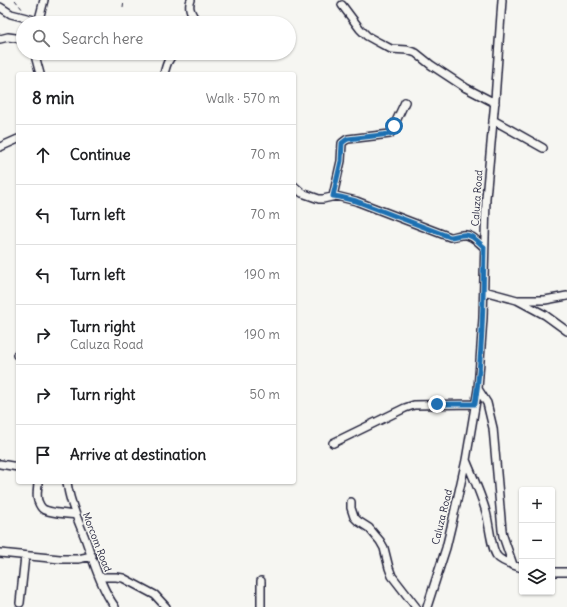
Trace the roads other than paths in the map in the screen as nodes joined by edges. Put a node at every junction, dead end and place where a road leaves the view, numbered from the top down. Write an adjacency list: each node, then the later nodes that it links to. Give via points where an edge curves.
1 (44, 0): 7 (street)
2 (191, 0): 8 (street, via 189,6)
3 (502, 0): 16 (street, Caluza Road)
4 (342, 5): 16 (street, via 371,39 391,49 416,53 466,88)
5 (0, 7): 6 (street)
6 (18, 16)
7 (40, 16)
8 (193, 16)
9 (16, 38): 10 (street)
10 (0, 39)
11 (36, 60): 13 (street)
12 (169, 60): 14 (street)
13 (39, 72)
14 (164, 72)
15 (405, 102): 22 (street, via 390,134 348,139 342,143 341,161)
16 (495, 103): 17 (street, Caluza Road)
17 (494, 120): 20 (street); 23 (street, Caluza Road)
18 (16, 140): 19 (street)
19 (0, 147)
20 (543, 148)
21 (296, 188): 22 (street, via 302,193 319,199)
22 (333, 196): 23 (street, via 356,201 450,237 468,235)
23 (484, 247): 24 (street, Caluza Road)
24 (484, 291): 26 (street); 28 (street, Caluza Road)
25 (567, 296): 26 (street, via 545,300)
26 (517, 300): 27 (street, via 545,315)
27 (567, 331)
28 (478, 389): 29 (street, Caluza Road); 41 (street, via 487,403 493,428 502,530)
29 (475, 404): 30 (street, via 414,405); 31 (street, Caluza Road)
30 (333, 443)
31 (466, 460): 41 (street, via 486,511 495,553 499,558); 52 (street, Caluza Road, via 446,548)
32 (0, 464): 33 (street)
33 (16, 467)
34 (38, 484): 37 (street, via 38,500 43,509)
35 (67, 484): 37 (street, Morcom Road)
36 (351, 502): 51 (street, via 354,517 369,528 380,541 392,576)
37 (76, 515): 40 (street, Morcom Road)
38 (0, 553): 39 (street)
39 (26, 556): 40 (street, via 69,559); 47 (street)
40 (92, 556): 45 (street, Morcom Road)
41 (514, 565): 42 (street)
42 (519, 567)
43 (555, 572): 44 (street)
44 (567, 572)
45 (100, 577): 48 (street, Morcom Road); 49 (street, via 123,578 155,595)
46 (261, 581): 50 (street)
47 (20, 603)
48 (115, 607)
49 (166, 607)
50 (261, 607)
51 (416, 607)
52 (427, 607)

